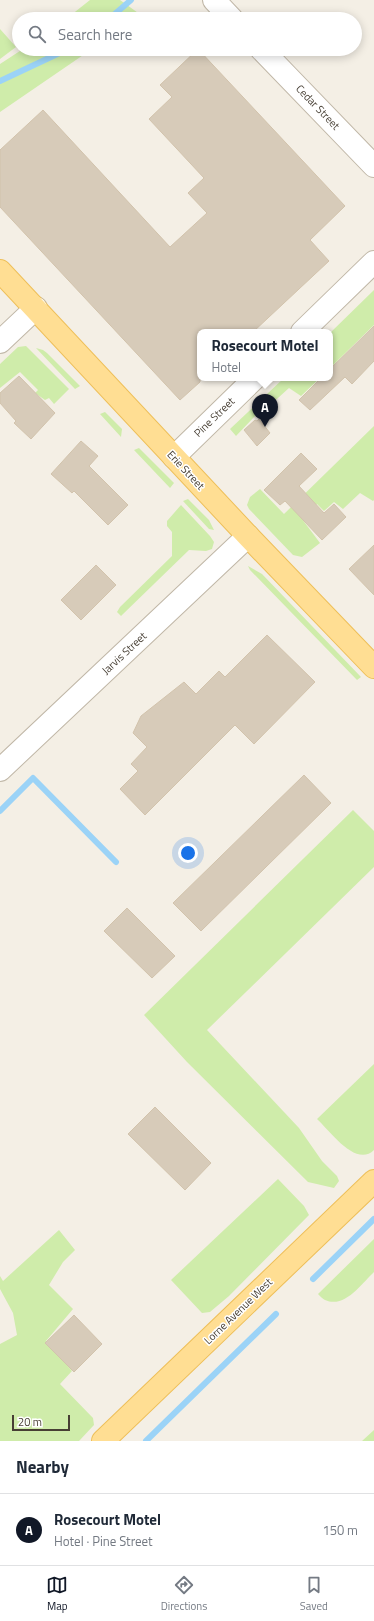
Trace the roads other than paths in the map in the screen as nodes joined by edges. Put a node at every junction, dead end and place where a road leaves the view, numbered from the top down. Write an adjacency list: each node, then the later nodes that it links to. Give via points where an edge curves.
1 (214, 0): 2 (street)
2 (225, 12)
3 (268, 56): 4 (street, Cedar Street)
4 (374, 166)
5 (374, 262): 8 (street)
6 (0, 271): 7 (main road, Erie Street)
7 (36, 308): 9 (street); 11 (main road, Erie Street)
8 (305, 329)
9 (0, 342)
10 (252, 381): 11 (street, Pine Street)
11 (174, 456): 12 (main road, Erie Street)
12 (248, 536): 13 (main road, Erie Street); 14 (street, Jarvis Street)
13 (374, 667)
14 (0, 770)
15 (374, 1180): 16 (main road, Lorne Avenue West)
16 (103, 1441)

